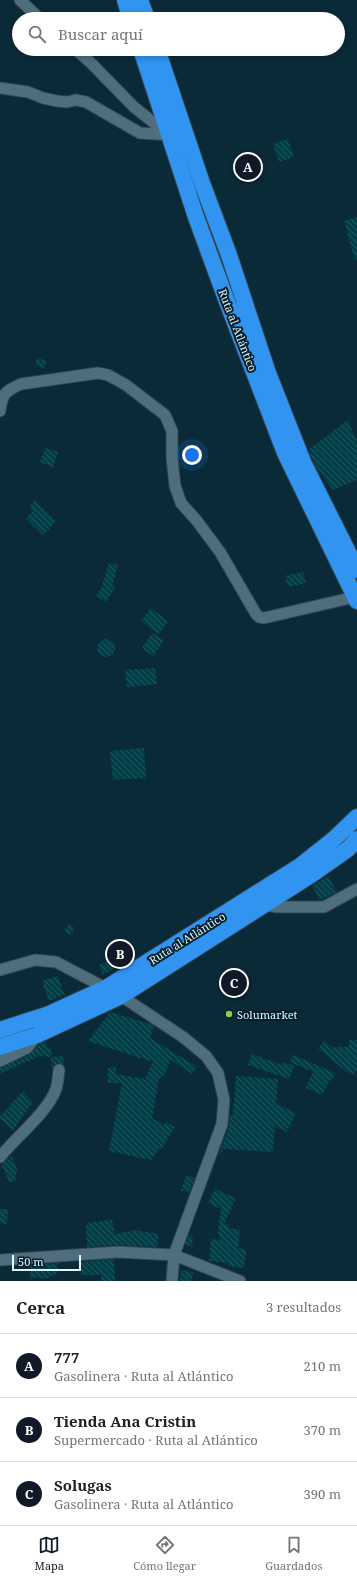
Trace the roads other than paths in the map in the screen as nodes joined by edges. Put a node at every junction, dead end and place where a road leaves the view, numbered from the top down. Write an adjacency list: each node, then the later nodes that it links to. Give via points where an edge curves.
1 (20, 0): 4 (street)
2 (125, 0): 5 (highway)
3 (140, 0): 6 (highway)
4 (33, 12)
5 (129, 12)
6 (144, 12)
7 (83, 56): 11 (street, via 134,107)
8 (143, 56): 11 (highway, Ruta al Atlántico)
9 (159, 56): 12 (highway, Ruta al Atlántico)
10 (0, 88): 11 (street, via 28,92 57,101 86,102 140,133)
11 (169, 135): 12 (highway, via 178,133 192,168); 13 (highway, Ruta al Atlántico)
12 (202, 183): 14 (highway, Ruta al Atlántico)
13 (196, 217): 14 (highway, via 207,228 221,267 225,267); 17 (highway, Ruta al Atlántico, via 285,453)
14 (229, 255): 16 (highway, Ruta al Atlántico, via 268,373 303,462)
15 (0, 411): 17 (street, via 3,397 9,389 20,384 98,373 108,374 165,415 172,431 175,486 181,503 220,552 259,617)
16 (357, 570)
17 (356, 599)
18 (357, 817): 23 (highway, Ruta al Atlántico, via 300,866)
19 (357, 839): 21 (highway, Ruta al Atlántico, via 348,849)
20 (357, 889): 21 (street, via 324,907)
21 (265, 905): 24 (highway, Ruta al Atlántico)
22 (0, 970): 23 (street, via 35,960 56,962)
23 (106, 988): 24 (street); 25 (highway, Ruta al Atlántico, via 49,1014)
24 (121, 996): 26 (highway, Ruta al Atlántico); 31 (street, via 183,1037 206,1056 218,1073 224,1100 222,1124)
25 (0, 1030)
26 (37, 1035): 27 (highway, Ruta al Atlántico); 28 (street, via 27,1048)
27 (0, 1047)
28 (0, 1061)
29 (59, 1070): 30 (street, via 56,1089 48,1104)
30 (0, 1157)
31 (174, 1255): 32 (street, via 118,1252); 33 (street); 34 (street)
32 (0, 1260)
33 (172, 1281)
34 (240, 1281)

